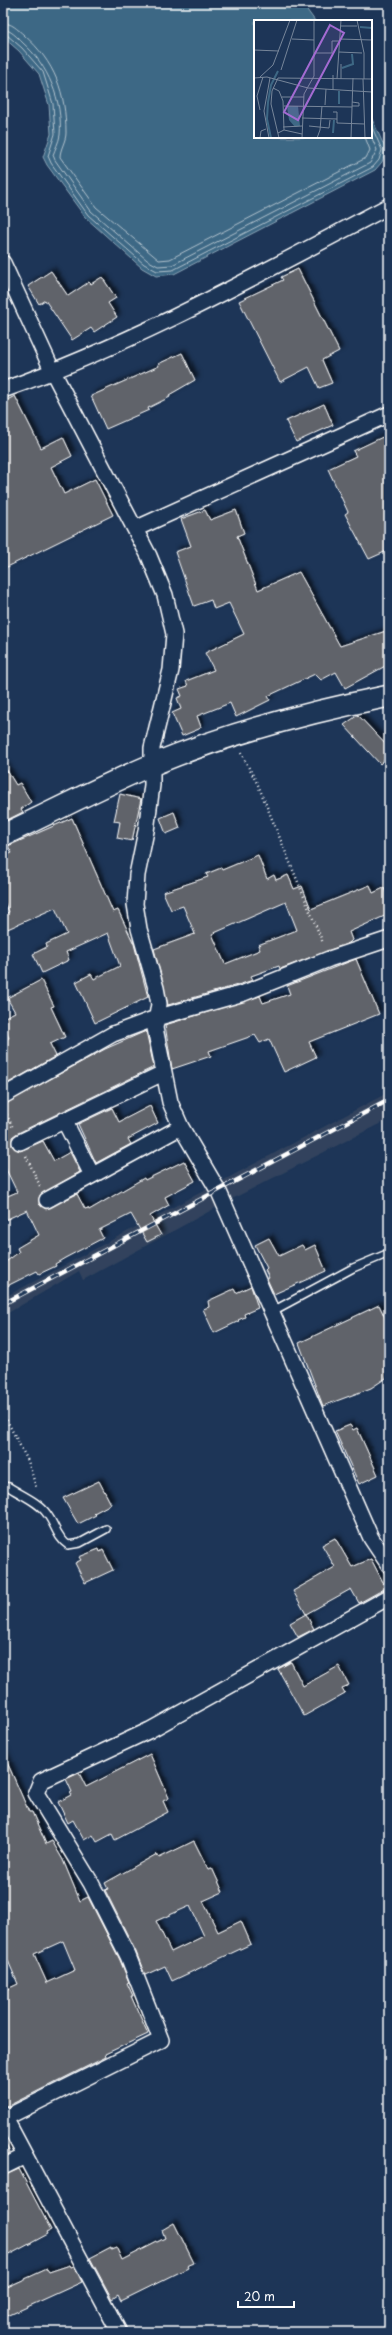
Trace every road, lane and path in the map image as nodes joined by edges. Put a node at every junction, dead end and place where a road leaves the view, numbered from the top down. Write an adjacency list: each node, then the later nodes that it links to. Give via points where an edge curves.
1 (389, 206): 3 (street, via 191,310)
2 (3, 263): 3 (street)
3 (53, 372): 4 (street); 6 (street)
4 (3, 390)
5 (389, 414): 6 (street)
6 (135, 530): 9 (street, via 165,595 174,634 171,670 152,748)
7 (389, 696): 8 (street, via 339,706)
8 (231, 735): 9 (street); 12 (path, via 258,785)
9 (153, 764): 10 (street); 13 (street, via 146,831 137,875 136,904 139,929 159,1004)
10 (3, 835)
11 (389, 939): 12 (street)
12 (330, 958): 13 (street, via 244,993)
13 (156, 1018): 14 (street, via 155,1028); 15 (street, via 113,1034)
14 (163, 1074): 16 (street); 17 (street, via 170,1102)
15 (3, 1096)
16 (64, 1120): 18 (street); 19 (street)
17 (181, 1127): 19 (street); 22 (street, via 219,1192)
18 (20, 1142)
19 (92, 1175): 20 (street)
20 (47, 1200)
21 (389, 1253): 22 (lane, via 352,1268)
22 (271, 1312): 27 (street, via 371,1538)
23 (3, 1413): 25 (path, via 28,1461)
24 (3, 1486): 25 (lane, via 9,1487)
25 (40, 1507): 26 (lane, via 68,1545 80,1543)
26 (106, 1529)
27 (389, 1564)
28 (389, 1598): 29 (street, via 150,1730 41,1782 36,1793 91,1884 128,1956 161,2040)
29 (4, 2116): 30 (street)
30 (25, 2156): 31 (street); 32 (street)
31 (3, 2167)
32 (119, 2332)

